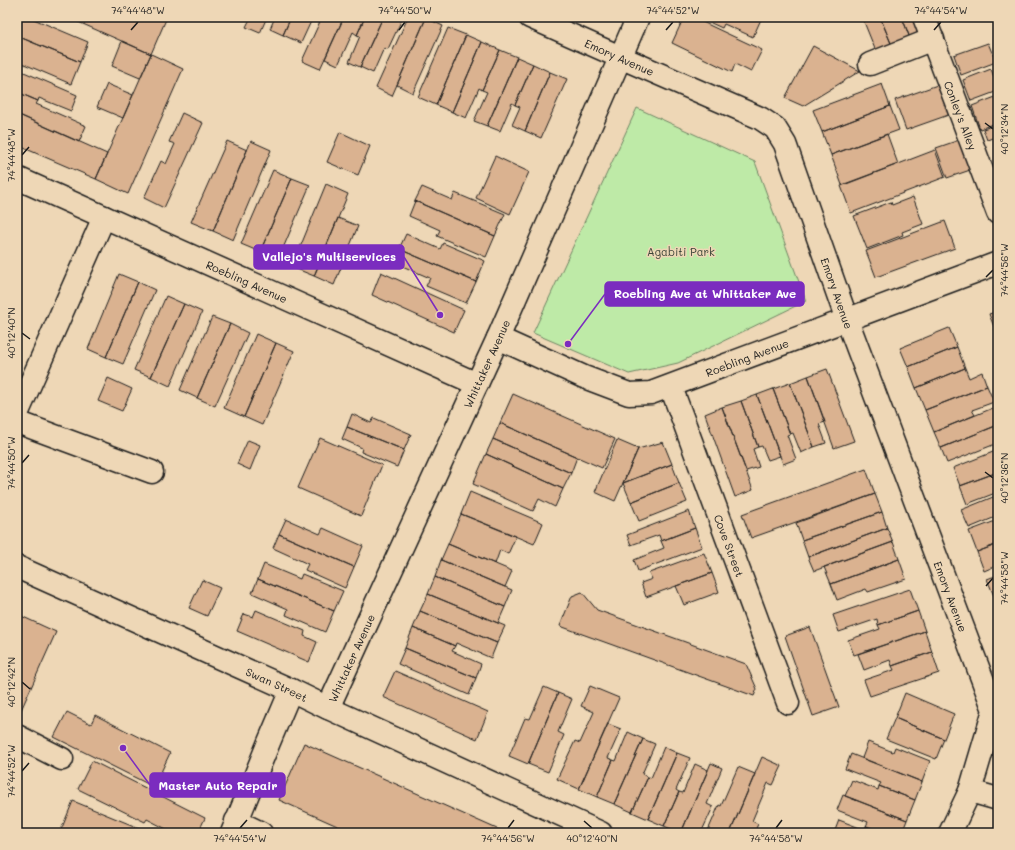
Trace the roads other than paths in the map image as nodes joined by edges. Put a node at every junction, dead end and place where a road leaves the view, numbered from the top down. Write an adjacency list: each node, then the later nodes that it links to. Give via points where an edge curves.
1 (530, 17): 5 (street, Emory Avenue)
2 (638, 17): 5 (street, Whittaker Avenue)
3 (924, 17): 4 (street, Conley's Alley)
4 (933, 39): 6 (street); 8 (street, Conley's Alley)
5 (620, 57): 11 (street, Emory Avenue, via 760,118 775,128 785,144); 12 (street, Whittaker Avenue)
6 (870, 64)
7 (17, 178): 9 (street, Roebling Avenue)
8 (998, 213)
9 (104, 217): 13 (street, Roebling Avenue); 15 (street)
10 (998, 263): 11 (street, Roebling Avenue)
11 (847, 320): 14 (street, Roebling Avenue); 24 (street, Emory Avenue, via 994,710)
12 (498, 338): 13 (street, Whittaker Avenue); 14 (street, Roebling Avenue, via 584,377 629,394 652,393)
13 (477, 384): 21 (street, Whittaker Avenue)
14 (671, 387): 20 (street, Cove Street)
15 (17, 414)
16 (17, 422): 17 (street)
17 (152, 472)
18 (17, 567): 19 (street, Swan Street)
19 (291, 690): 21 (street, Swan Street); 26 (street)
20 (788, 704)
21 (328, 708): 27 (street, Swan Street)
22 (17, 736): 23 (street)
23 (62, 759)
24 (970, 791): 25 (street); 29 (street)
25 (998, 799)
26 (234, 827): 28 (street)
27 (598, 832)
28 (261, 833)
29 (950, 833)

